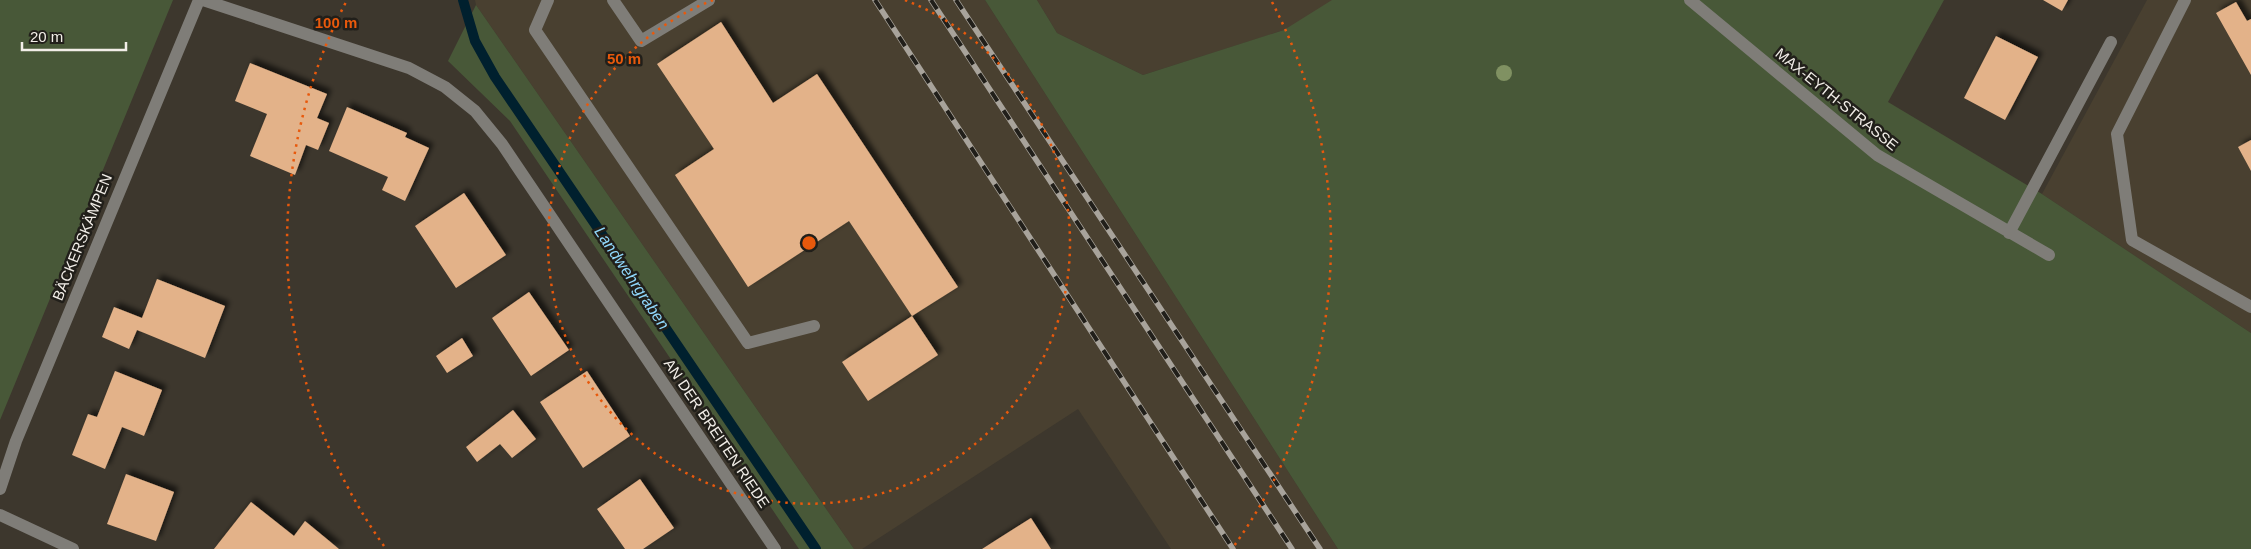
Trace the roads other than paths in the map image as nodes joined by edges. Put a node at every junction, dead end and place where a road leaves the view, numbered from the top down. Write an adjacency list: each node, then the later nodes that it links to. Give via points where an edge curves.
1 (201, 0): 12 (street, BÄCKERSKÄMPEN, via 16,441); 15 (street, AN DER BREITEN RIEDE, via 409,68 445,87 475,111 502,144)
2 (548, 0): 11 (street, via 535,30 748,343)
3 (613, 0): 4 (street, via 641,40)
4 (709, 0)
5 (1690, 0): 8 (street, MAX-EYTH-STRASSE, via 1877,155)
6 (2185, 0): 10 (street, via 2118,134 2132,240)
7 (2111, 42): 8 (street)
8 (2009, 233): 9 (street, MAX-EYTH-STRASSE)
9 (2049, 255)
10 (2251, 307)
11 (814, 326)
12 (0, 489)
13 (0, 515): 14 (street)
14 (73, 549)
15 (775, 549)

